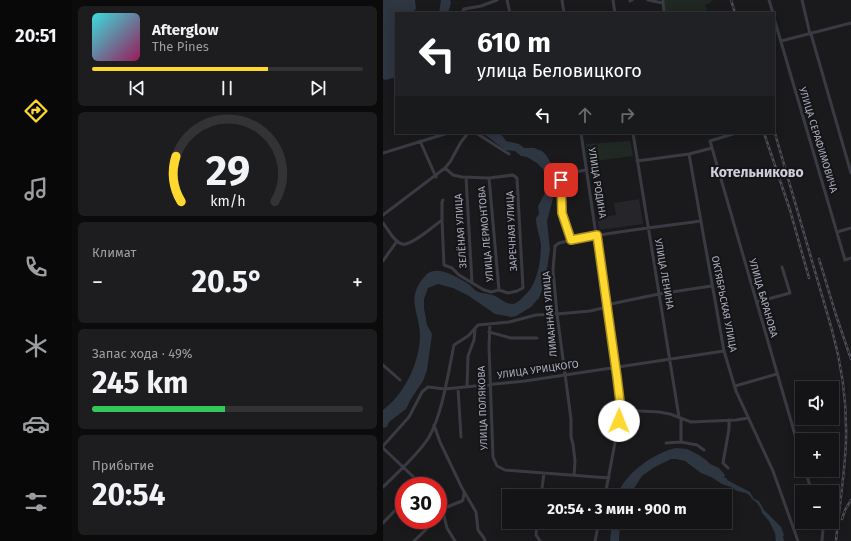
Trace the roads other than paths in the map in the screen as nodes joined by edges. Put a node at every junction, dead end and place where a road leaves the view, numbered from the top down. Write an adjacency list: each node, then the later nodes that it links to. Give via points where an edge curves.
1 (497, 0): 9 (street, via 464,9)
2 (507, 0): 10 (street)
3 (562, 0): 11 (street)
4 (613, 0): 12 (street)
5 (648, 0): 8 (street)
6 (769, 0): 14 (street)
7 (802, 0): 17 (street)
8 (663, 2): 13 (street)
9 (462, 12)
10 (510, 12)
11 (564, 12)
12 (615, 12)
13 (664, 12)
14 (773, 12)
15 (775, 21): 18 (street, УЛИЦА СЕРАФИМОВИЧА)
16 (851, 23): 17 (street)
17 (810, 34): 18 (street); 33 (street)
18 (781, 41): 44 (street, УЛИЦА СЕРАФИМОВИЧА)
19 (444, 134): 25 (street)
20 (467, 134): 31 (street)
21 (477, 134): 28 (street)
22 (581, 134): 32 (street, УЛИЦА РОДИНА)
23 (633, 134): 30 (street, УЛИЦА ЛЕНИНА)
24 (733, 134): 26 (street, УЛИЦА БАРАНОВА, via 710,141)
25 (420, 141): 27 (street); 34 (street)
26 (712, 148): 29 (street); 55 (street, УЛИЦА БАРАНОВА)
27 (383, 153)
28 (509, 154)
29 (689, 154): 30 (street); 40 (street, ОКТЯБРЬСКАЯ УЛИЦА)
30 (637, 161): 43 (street, УЛИЦА ЛЕНИНА)
31 (445, 168): 34 (street); 35 (street, ЗАРЕЧНАЯ УЛИЦА, via 453,175)
32 (586, 170): 45 (street, УЛИЦА РОДИНА); 46 (street, via 563,174 561,177 562,213)
33 (851, 173)
34 (436, 177): 38 (street)
35 (466, 177): 36 (street, ЗАРЕЧНАЯ УЛИЦА); 51 (street, ЗЕЛЁНАЯ УЛИЦА)
36 (489, 178): 53 (street, УЛИЦА ЛЕРМОНТОВА); 53 (street, ЗАРЕЧНАЯ УЛИЦА, via 509,175 517,178 523,288 508,293)
37 (443, 200): 39 (street)
38 (383, 215)
39 (442, 220): 47 (street, via 413,241 402,244); 51 (street, via 444,265)
40 (700, 221): 43 (street); 52 (street, ОКТЯБРЬСКАЯ УЛИЦА)
41 (383, 223): 47 (street)
42 (851, 228): 44 (street)
43 (648, 229): 45 (street); 54 (street, УЛИЦА ЛЕНИНА)
44 (837, 232): 48 (street, УЛИЦА СЕРАФИМОВИЧА, via 845,260)
45 (597, 235): 46 (street); 56 (street, УЛИЦА РОДИНА)
46 (571, 240): 57 (street, ЛИМАННАЯ УЛИЦА, via 555,246 553,270)
47 (397, 241): 49 (street)
48 (851, 258)
49 (383, 260)
50 (782, 267): 55 (street, via 790,293)
51 (472, 283): 53 (street, via 488,291)
52 (711, 286): 54 (street); 62 (street, ОКТЯБРЬСКАЯ УЛИЦА)
53 (499, 290)
54 (659, 294): 56 (street); 63 (street, УЛИЦА ЛЕНИНА)
55 (757, 302): 66 (street, УЛИЦА БАРАНОВА)
56 (607, 307): 57 (street); 65 (street, УЛИЦА РОДИНА)
57 (557, 314): 58 (street, via 536,315); 67 (street, ЛИМАННАЯ УЛИЦА)
58 (490, 324): 59 (street, via 479,324); 60 (street, УЛИЦА ПОЛЯКОВА)
59 (475, 329): 71 (street, via 468,356); 73 (street, via 454,345)
60 (489, 332): 61 (street, via 511,338); 69 (street, УЛИЦА ПОЛЯКОВА)
61 (537, 338)
62 (724, 351): 63 (street, УЛИЦА УРИЦКОГО); 70 (street, ОКТЯБРЬСКАЯ УЛИЦА)
63 (671, 358): 65 (street, УЛИЦА УРИЦКОГО); 75 (street, УЛИЦА ЛЕНИНА)
64 (383, 365): 68 (street)
65 (616, 367): 67 (street, УЛИЦА УРИЦКОГО); 74 (street, УЛИЦА РОДИНА)
66 (777, 374): 70 (street); 79 (street, УЛИЦА БАРАНОВА)
67 (565, 375): 69 (street, УЛИЦА УРИЦКОГО); 88 (street, ЛИМАННАЯ УЛИЦА)
68 (400, 380)
69 (490, 385): 71 (street, УЛИЦА УРИЦКОГО); 87 (street, УЛИЦА ПОЛЯКОВА, via 493,457 496,464 501,469)
70 (735, 386): 76 (street, ОКТЯБРЬСКАЯ УЛИЦА)
71 (467, 387): 72 (street, УЛИЦА УРИЦКОГО)
72 (459, 388): 73 (street, УЛИЦА УРИЦКОГО); 80 (street)
73 (445, 389): 78 (street); 83 (street, УЛИЦА УРИЦКОГО, via 428,387 423,390 409,417)
74 (621, 410): 75 (street, via 659,412); 90 (street, УЛИЦА РОДИНА)
75 (680, 417): 77 (street, via 691,422); 81 (street, УЛИЦА ЛЕНИНА)
76 (748, 418): 77 (street); 108 (street, ОКТЯБРЬСКАЯ УЛИЦА, via 773,471)
77 (729, 420): 86 (street, via 723,463)
78 (434, 425): 85 (street, via 425,443); 94 (street)
79 (795, 435)
80 (461, 437)
81 (681, 442): 82 (street); 84 (street)
82 (665, 443)
83 (383, 447): 85 (street)
84 (704, 450)
85 (402, 467): 89 (street); 91 (street)
86 (728, 468)
87 (544, 473): 88 (street, УЛИЦА ПОЛЯКОВА); 92 (street)
88 (575, 475): 90 (street, УЛИЦА ПОЛЯКОВА)
89 (412, 477)
90 (609, 478): 93 (street, УЛИЦА РОДИНА)
91 (383, 487)
92 (542, 489)
93 (607, 489)
94 (464, 491): 95 (street, via 463,500); 105 (street, via 476,512 478,530)
95 (447, 507)
96 (395, 511): 97 (street)
97 (383, 523)
98 (447, 528): 104 (street)
99 (427, 529): 103 (street)
100 (536, 529): 106 (street, via 536,535)
101 (598, 529): 107 (street)
102 (823, 529): 109 (street)
103 (414, 541)
104 (455, 541)
105 (485, 541)
106 (540, 541)
107 (595, 541)
108 (798, 541)
109 (822, 541)

